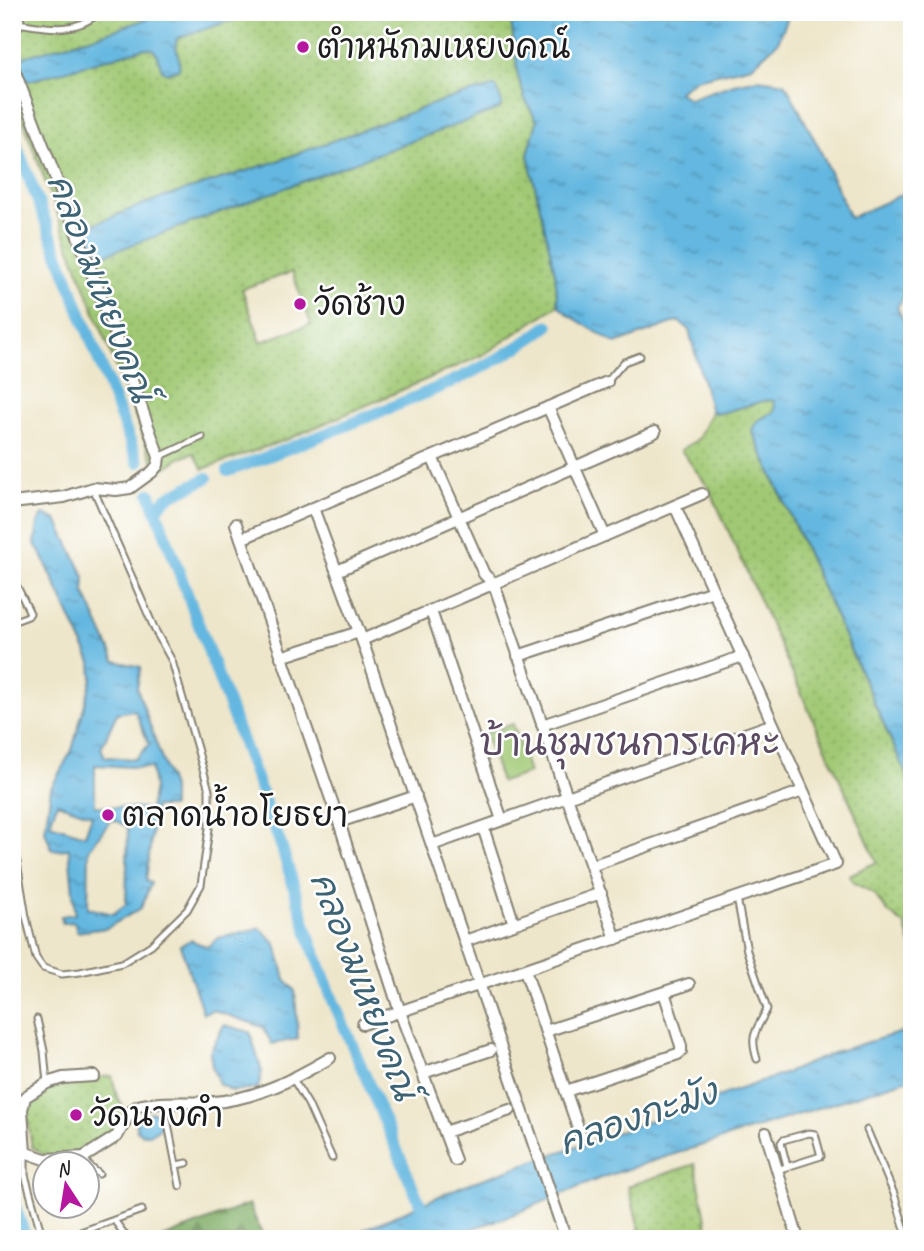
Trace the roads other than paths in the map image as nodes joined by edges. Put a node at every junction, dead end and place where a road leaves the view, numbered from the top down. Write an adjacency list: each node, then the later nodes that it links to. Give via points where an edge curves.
1 (100, 12): 2 (lane, via 90,21 68,28 47,28)
2 (18, 18): 3 (street)
3 (12, 36)
4 (12, 64): 10 (street)
5 (640, 356): 6 (lane, via 624,362)
6 (607, 382): 7 (street)
7 (548, 407): 11 (street); 12 (street)
8 (656, 432): 12 (street)
9 (202, 438): 10 (lane)
10 (159, 457): 13 (street, via 152,472 130,488)
11 (432, 457): 17 (street); 18 (street)
12 (575, 467): 18 (street); 20 (street)
13 (93, 488): 15 (street, via 64,497); 40 (lane, via 172,661 209,790 201,885 187,910 151,945 122,963 62,974 43,968 36,958)
14 (702, 494): 16 (street)
15 (12, 503)
16 (675, 506): 20 (street); 25 (street)
17 (313, 508): 21 (street); 22 (street)
18 (459, 518): 22 (street); 24 (street, via 484,574)
19 (236, 524): 21 (street)
20 (605, 536): 24 (street)
21 (241, 539): 31 (street)
22 (337, 572): 28 (street)
23 (12, 576): 27 (lane, via 30,613)
24 (494, 584): 26 (street); 29 (street)
25 (713, 591): 29 (street); 30 (street)
26 (431, 611): 28 (street); 37 (street)
27 (12, 622)
28 (361, 636): 31 (street); 35 (street)
29 (518, 656): 33 (street)
30 (743, 656): 32 (street); 33 (street)
31 (281, 657): 38 (street)
32 (773, 724): 34 (street); 36 (street)
33 (542, 725): 36 (street)
34 (803, 791): 42 (street); 44 (street, via 836,864)
35 (416, 796): 38 (street); 41 (street)
36 (567, 797): 37 (street); 42 (street)
37 (502, 820): 39 (street)
38 (339, 822): 52 (street)
39 (483, 827): 41 (street); 45 (street)
40 (12, 843)
41 (432, 845): 47 (street)
42 (591, 866): 43 (street)
43 (601, 893): 45 (street); 46 (street)
44 (737, 898): 46 (street); 58 (lane, via 747,951 767,1009 753,1036)
45 (514, 924): 47 (street)
46 (616, 939): 48 (street)
47 (465, 941): 50 (street)
48 (525, 970): 50 (street); 55 (street)
49 (689, 984): 51 (street)
50 (480, 985): 52 (street); 83 (street)
51 (664, 992): 55 (street); 63 (street, via 681,1051)
52 (400, 1012): 54 (street); 59 (street)
53 (37, 1019): 62 (lane)
54 (363, 1024)
55 (546, 1031): 63 (street)
56 (491, 1050): 59 (street)
57 (330, 1058): 61 (street)
58 (757, 1059)
59 (423, 1073): 67 (street)
60 (94, 1076): 62 (street)
61 (293, 1079): 64 (street, via 230,1100); 72 (lane)
62 (47, 1083): 71 (street, via 25,1097)
63 (566, 1091): 69 (street)
64 (164, 1103): 70 (street, via 134,1108 117,1136); 75 (lane)
65 (510, 1111): 67 (street)
66 (867, 1130): 85 (lane)
67 (445, 1132): 73 (street)
68 (766, 1133): 76 (street)
69 (580, 1134)
70 (95, 1150)
71 (19, 1151): 80 (lane)
72 (332, 1158)
73 (455, 1160)
74 (187, 1163): 75 (lane)
75 (176, 1166): 77 (lane)
76 (782, 1168): 76 (lane, via 783,1140 815,1134 821,1156); 84 (street)
77 (180, 1186)
78 (142, 1210): 79 (lane)
79 (114, 1220): 81 (lane); 82 (lane)
80 (44, 1239)
81 (62, 1239)
82 (128, 1239)
83 (566, 1239)
84 (798, 1239)
85 (908, 1239)

